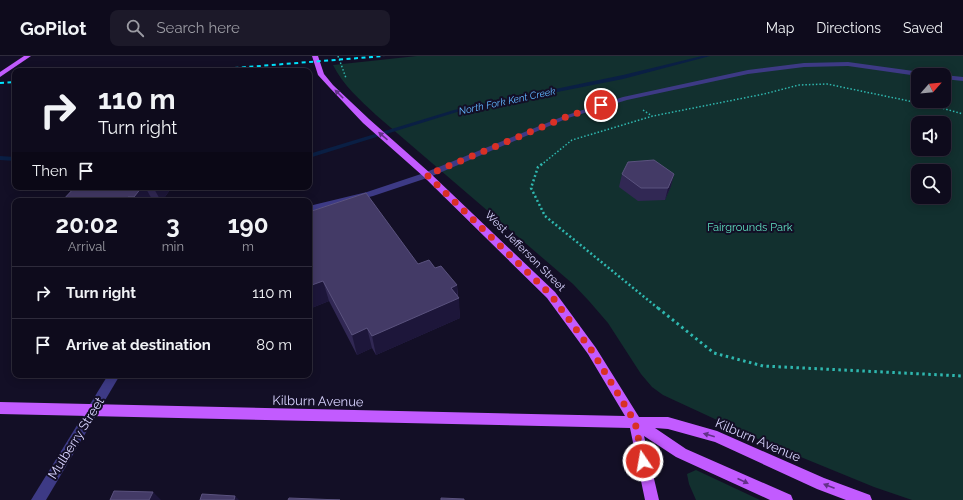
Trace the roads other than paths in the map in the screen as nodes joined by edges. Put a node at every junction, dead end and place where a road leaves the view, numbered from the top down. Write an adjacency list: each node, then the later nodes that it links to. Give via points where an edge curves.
1 (28, 56): 4 (main road)
2 (316, 59): 7 (main road, West Jefferson Street, one-way to 2, via 366,121 321,75)
3 (911, 73): 7 (street, via 848,64 804,65 748,72 625,98 589,109)
4 (0, 74)
5 (951, 78): 6 (street)
6 (963, 79)
7 (427, 175): 8 (street, via 370,194); 12 (main road, West Jefferson Street, via 551,295 592,351)
8 (312, 208)
9 (112, 378): 11 (street, Mulberry Street)
10 (0, 408): 11 (main road, Kilburn Avenue)
11 (93, 412): 12 (main road, Kilburn Avenue); 13 (street, Mulberry Street)
12 (635, 422): 14 (main road, West Jefferson Street); 15 (main road, one-way to 15, via 681,453); 16 (main road, Kilburn Avenue, one-way to 12, via 822,484 717,437 668,423)
13 (38, 500)
14 (652, 500)
15 (786, 500)
16 (865, 500)

